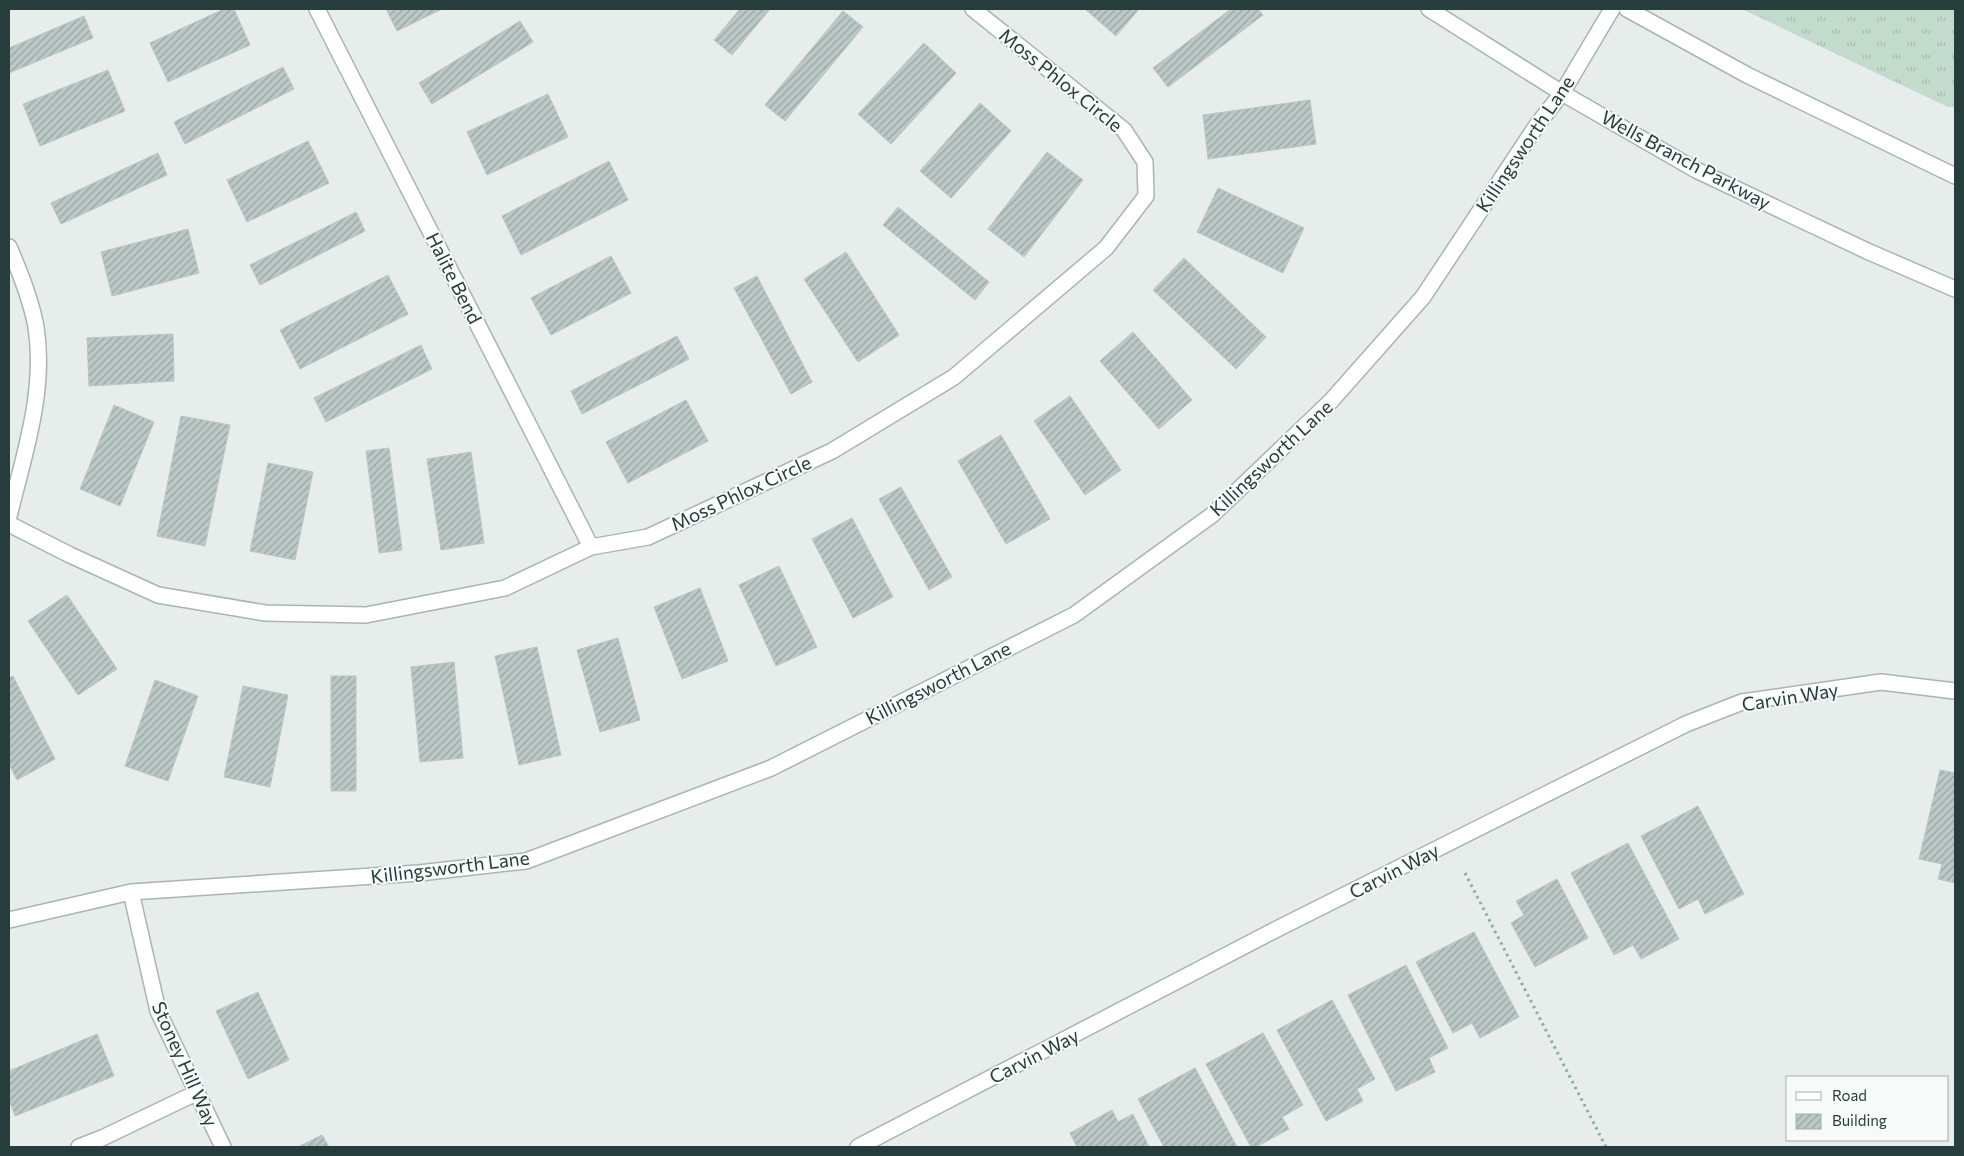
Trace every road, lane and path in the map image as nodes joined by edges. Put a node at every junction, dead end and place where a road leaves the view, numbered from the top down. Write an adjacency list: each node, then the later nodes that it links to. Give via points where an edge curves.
1 (317, 9): 12 (street, Halite Bend)
2 (973, 9): 12 (street, Moss Phlox Circle, via 1124,130 1145,162 1146,196 1106,248 954,376 832,451 648,537)
3 (1430, 9): 6 (street, Wells Branch Parkway)
4 (1612, 9): 6 (street, Killingsworth Lane)
5 (1627, 9): 7 (street, via 1747,75)
6 (1562, 93): 9 (street, Wells Branch Parkway, via 1696,170); 15 (street, Killingsworth Lane, via 1537,125 1423,297 1331,401 1212,515 1074,615 771,768 526,861 419,873)
7 (1955, 176)
8 (9, 247): 10 (street, via 36,327 39,366 34,411)
9 (1955, 289)
10 (9, 516)
11 (9, 524): 12 (street, Moss Phlox Circle, via 158,595 265,613 366,615 505,588)
12 (591, 546)
13 (1955, 691): 20 (street, Carvin Way, via 1881,682 1742,702 1686,724 1275,930)
14 (1465, 873): 21 (path)
15 (131, 892): 16 (street, Killingsworth Lane); 17 (street, Stoney Hill Way, via 158,1011)
16 (9, 920)
17 (196, 1093): 18 (street); 19 (street, Stoney Hill Way)
18 (79, 1147)
19 (223, 1147)
20 (858, 1147)
21 (1606, 1147)

